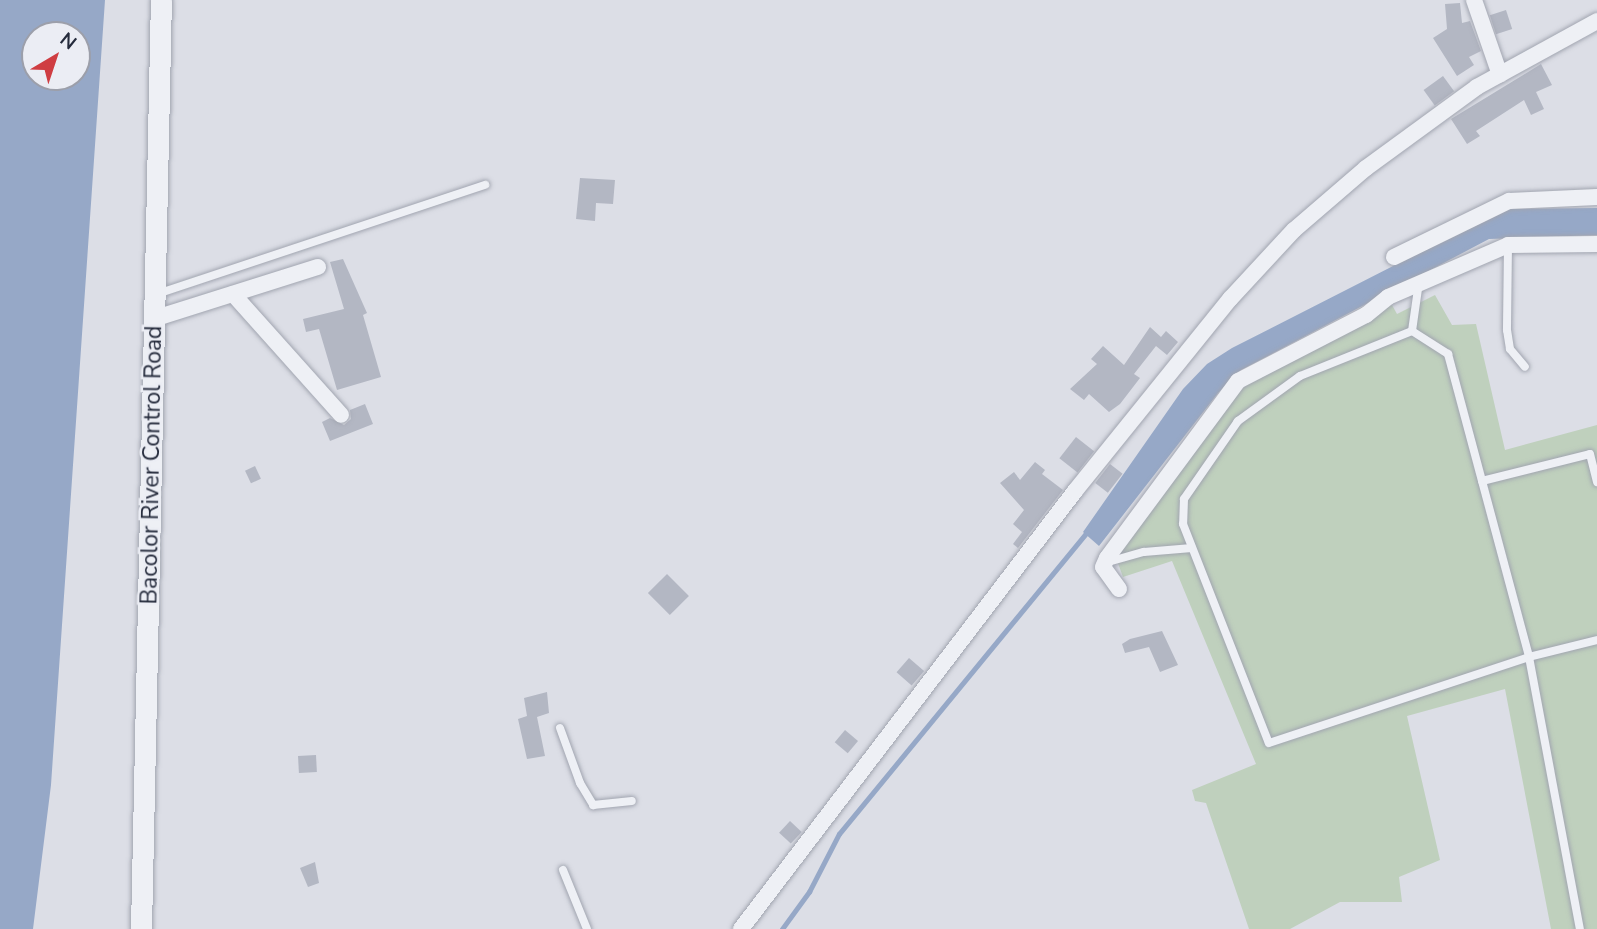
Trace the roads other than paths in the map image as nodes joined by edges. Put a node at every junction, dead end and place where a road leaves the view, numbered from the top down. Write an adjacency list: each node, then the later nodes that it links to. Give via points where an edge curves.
1 (161, 0): 13 (street, Bacolor River Control Road)
2 (1474, 0): 4 (street)
3 (1597, 21): 4 (street)
4 (1500, 75): 30 (street, via 1366,168 1294,230 1230,299 1075,491)
5 (485, 185): 13 (lane)
6 (1597, 197): 9 (street, via 1509,201)
7 (1597, 244): 8 (street)
8 (1508, 245): 11 (street); 16 (lane, via 1507,330 1510,349)
9 (1394, 257)
10 (318, 267): 12 (street)
11 (1419, 282): 15 (lane); 21 (street, via 1348,325 1238,381)
12 (233, 294): 14 (street); 17 (street)
13 (154, 295): 14 (street, Bacolor River Control Road)
14 (153, 319): 28 (street, Bacolor River Control Road)
15 (1412, 331): 18 (lane, via 1448,354); 20 (lane, via 1300,376 1238,421 1184,499 1183,524)
16 (1525, 367)
17 (341, 415)
18 (1482, 481): 19 (lane, via 1590,454); 24 (lane)
19 (1597, 482)
20 (1192, 548): 21 (lane, via 1144,552); 24 (lane, via 1269,743)
21 (1105, 563): 22 (street)
22 (1119, 589)
23 (1597, 640): 24 (lane)
24 (1529, 657): 31 (lane)
25 (560, 728): 26 (lane, via 579,783 593,805)
26 (632, 801)
27 (563, 870): 29 (lane)
28 (141, 929)
29 (587, 929)
30 (741, 929)
31 (1580, 929)

